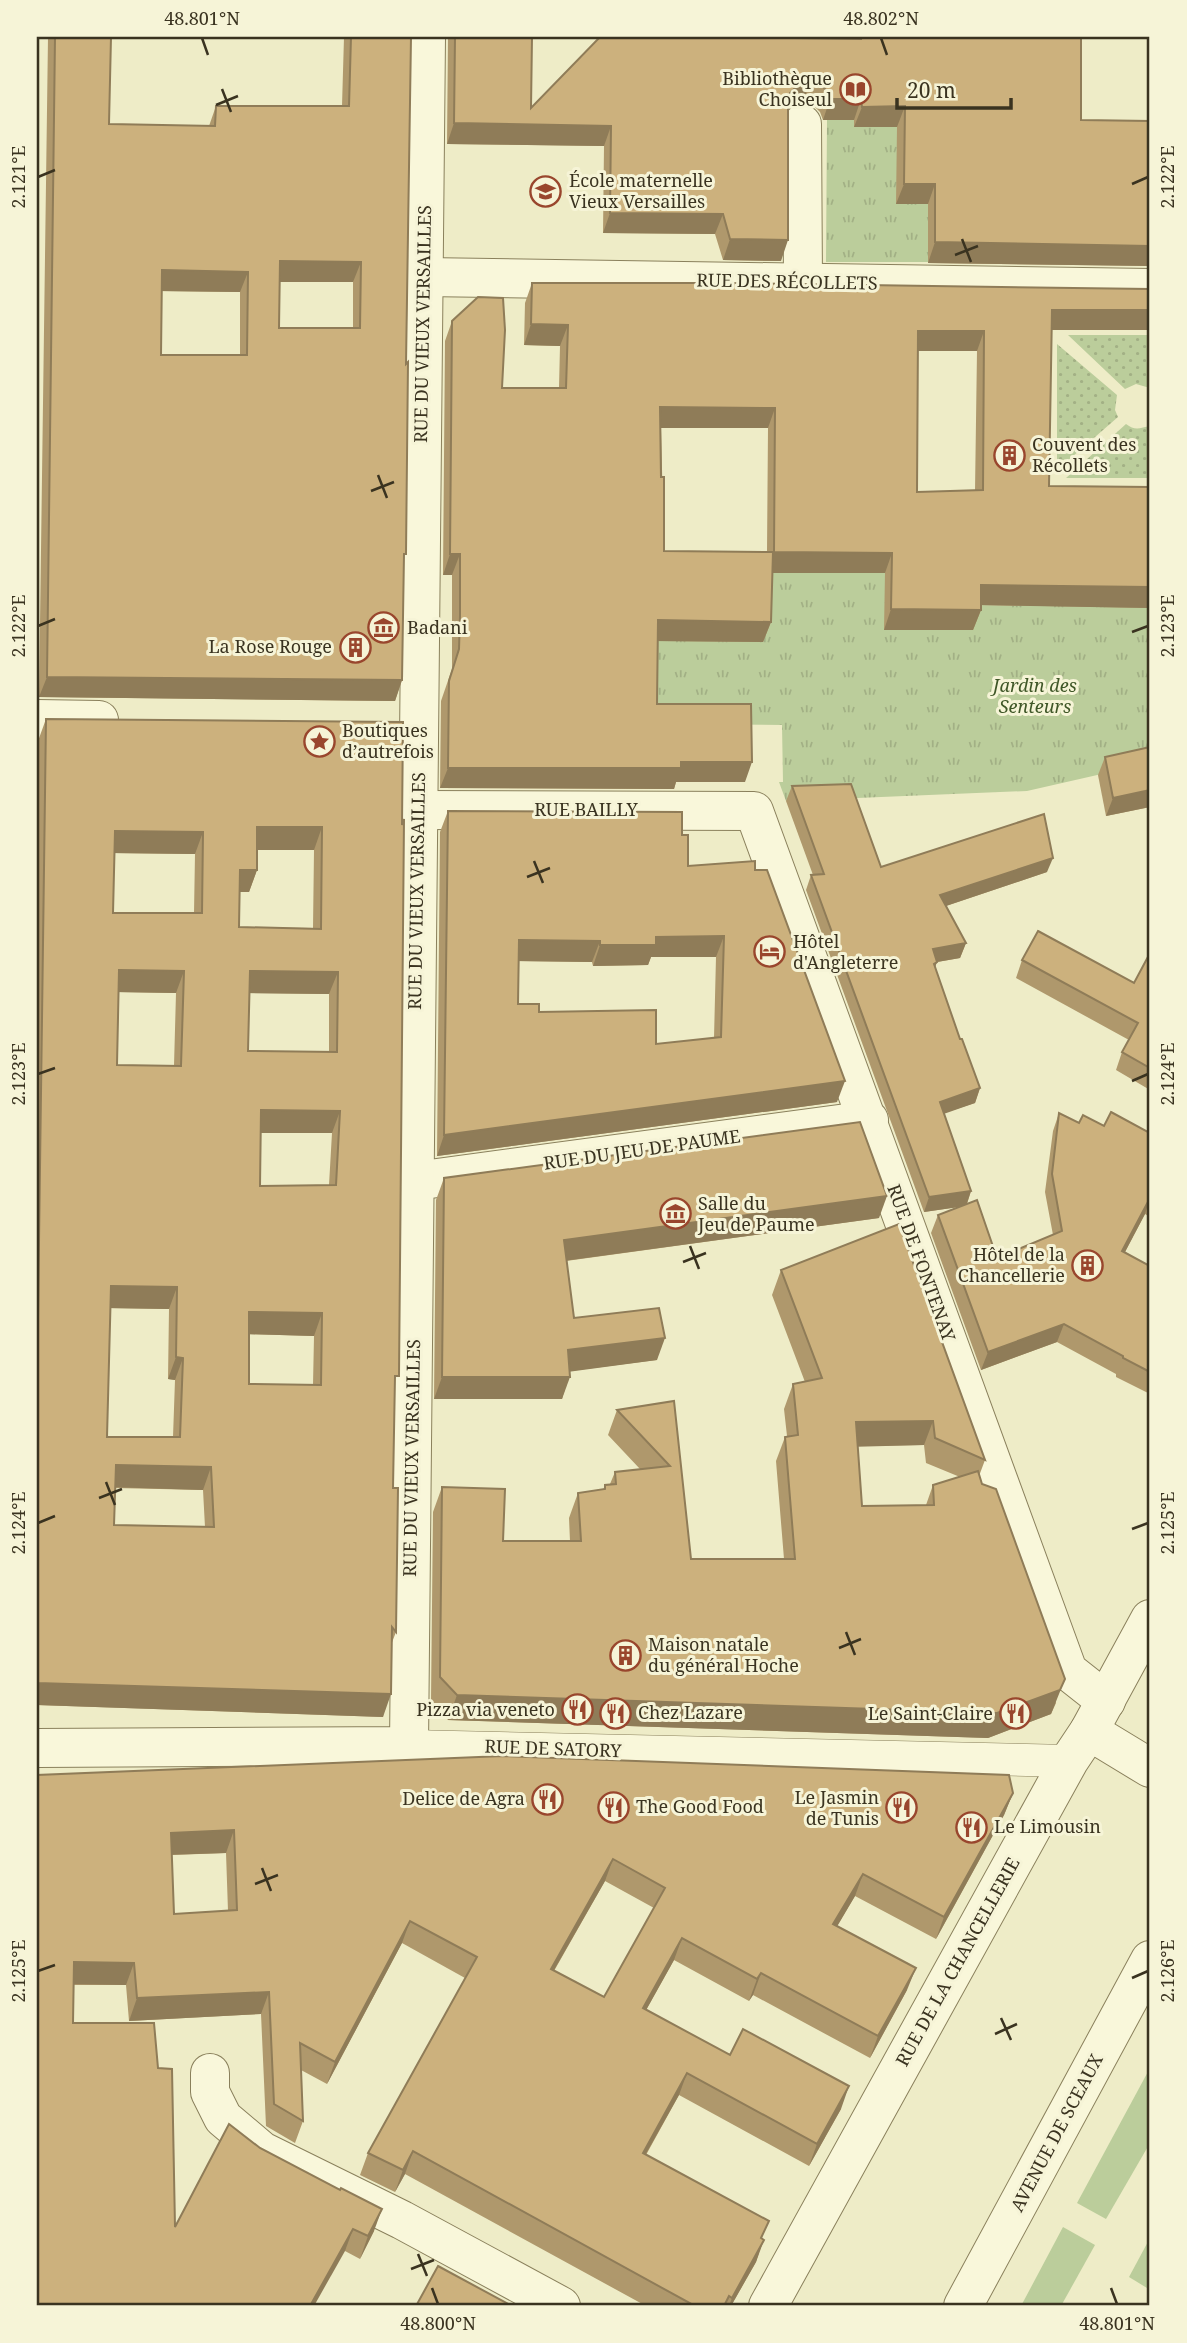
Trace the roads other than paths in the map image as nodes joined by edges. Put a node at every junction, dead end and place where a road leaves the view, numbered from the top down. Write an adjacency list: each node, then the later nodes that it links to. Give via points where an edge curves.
1 (426, 37): 3 (street, RUE DU VIEUX VERSAILLES)
2 (802, 124): 4 (street)
3 (424, 277): 4 (street, RUE DES RÉCOLLETS); 8 (street, RUE DU VIEUX VERSAILLES, via 403,723)
4 (803, 282): 5 (street, RUE DES RÉCOLLETS)
5 (1150, 288)
6 (37, 719): 7 (street)
7 (135, 720)
8 (418, 810): 9 (street, RUE BAILLY); 11 (street, RUE DU VIEUX VERSAILLES)
9 (754, 811): 10 (street, RUE DE FONTENAY)
10 (869, 1120): 11 (street, RUE DU JEU DE PAUME); 13 (street, RUE DE FONTENAY)
11 (415, 1181): 14 (street, RUE DU VIEUX VERSAILLES)
12 (1150, 1619): 13 (street, RUE DE LA CHANCELLERIE)
13 (1088, 1731): 14 (street, RUE DE SATORY); 16 (street, RUE DE FONTENAY); 20 (street, RUE DE LA CHANCELLERIE)
14 (409, 1746): 15 (street, RUE DE SATORY)
15 (37, 1748)
16 (1150, 1768)
17 (1150, 1960): 21 (street, AVENUE DE SCEAUX)
18 (210, 2073): 19 (street, via 210,2092 223,2118 262,2151)
19 (561, 2306)
20 (768, 2306)
21 (963, 2306)

